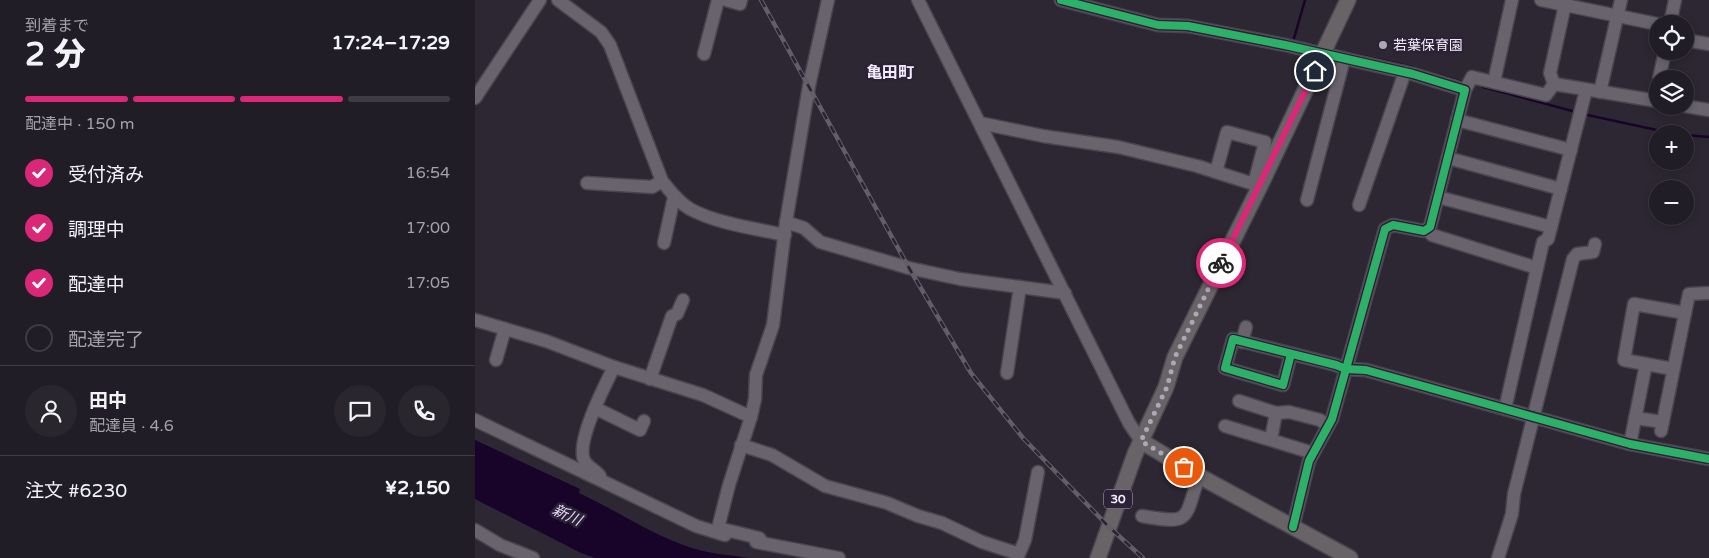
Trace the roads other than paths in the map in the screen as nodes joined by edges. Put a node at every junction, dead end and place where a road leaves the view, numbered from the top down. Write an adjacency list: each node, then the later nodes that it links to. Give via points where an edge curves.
1 (540, 0): 29 (street)
2 (558, 0): 38 (street, via 601,32 610,45)
3 (719, 0): 21 (street)
4 (726, 0): 5 (street, via 740,4)
5 (741, 0)
6 (828, 0): 46 (street, via 809,86)
7 (918, 0): 34 (street)
8 (1061, 0): 20 (street, via 1158,25 1188,26)
9 (1348, 0): 20 (main road, 30)
10 (1512, 0): 24 (street)
11 (1541, 0): 14 (street)
12 (1621, 0): 15 (street)
13 (1675, 0): 16 (street)
14 (1566, 2): 15 (street); 25 (street, via 1550,73)
15 (1617, 15): 17 (street); 28 (street)
16 (1672, 15)
17 (1649, 22)
18 (1694, 42): 19 (street)
19 (1709, 44)
20 (1325, 50): 22 (street); 40 (main road, 30)
21 (704, 54)
22 (1343, 59): 23 (street); 44 (street)
23 (1405, 72): 26 (street); 45 (street)
24 (1494, 82): 25 (street, via 1546,95); 26 (street, via 1472,77)
25 (1554, 84): 27 (street)
26 (1465, 90): 33 (street)
27 (1586, 90): 28 (street); 35 (street)
28 (1600, 92): 30 (street)
29 (475, 98)
30 (1649, 100)
31 (1694, 108): 32 (street)
32 (1709, 110)
33 (1457, 120): 35 (street); 36 (street)
34 (980, 122): 37 (street, via 1043,136 1119,147); 54 (street)
35 (1571, 150): 41 (street)
36 (1448, 158): 41 (street); 43 (street)
37 (1217, 172): 40 (street); 40 (street, via 1227,132 1265,142)
38 (662, 181): 39 (street, via 652,186); 42 (street)
39 (587, 183)
40 (1257, 185): 82 (main road, 30, via 1175,357 1167,387)
41 (1561, 189): 47 (street)
42 (674, 197): 49 (street, via 689,208 716,219); 50 (street)
43 (1438, 197): 47 (street); 48 (street)
44 (1307, 200)
45 (1359, 205)
46 (786, 222): 49 (street); 53 (street, via 804,228 820,242 848,251 959,280)
47 (1551, 227): 52 (street, via 1548,240 1543,242)
48 (1427, 229): 52 (street, via 1432,235); 66 (street, via 1393,225 1385,229)
49 (785, 235): 75 (street, via 773,326 756,375)
50 (664, 243)
51 (1595, 244): 74 (street, via 1593,252 1577,254 1573,259)
52 (1537, 268): 72 (street)
53 (1020, 287): 54 (street); 68 (street)
54 (1065, 293): 82 (street)
55 (1709, 293): 57 (street, via 1689,294)
56 (683, 300): 69 (street, via 677,314 672,316)
57 (1685, 313): 64 (street, via 1633,304 1624,360); 67 (street)
58 (475, 320): 60 (street)
59 (1246, 327): 61 (street)
60 (505, 329): 63 (street); 65 (street)
61 (1242, 342): 62 (street); 62 (street, via 1233,339 1225,368 1283,386)
62 (1291, 354): 66 (street)
63 (496, 360)
64 (1646, 364): 67 (street); 76 (street)
65 (614, 367): 69 (street); 71 (street)
66 (1346, 369): 72 (street, via 1365,370); 80 (street)
67 (1673, 370): 76 (street, via 1662,426)
68 (1007, 373)
69 (650, 378): 75 (street, via 703,395)
70 (1239, 401): 73 (street)
71 (595, 408): 78 (street, via 640,430); 89 (street, via 582,454 585,463 599,473)
72 (1505, 409): 74 (street)
73 (1276, 413): 80 (street, via 1289,412 1320,420); 81 (street)
74 (1533, 416): 83 (street); 98 (street, via 1512,514)
75 (751, 417): 84 (street)
76 (1635, 418): 83 (street)
77 (475, 420): 89 (street)
78 (644, 421)
79 (1225, 426): 85 (street)
80 (1328, 426): 85 (street)
81 (1272, 434)
82 (1141, 441): 88 (main road); 96 (main road, 30)
83 (1630, 444): 86 (street)
84 (741, 445): 87 (street, via 772,455 825,486 887,503 1019,554 1025,540); 93 (street, via 718,528 759,538)
85 (1313, 452): 91 (street)
86 (1709, 459)
87 (1038, 472)
88 (1199, 476): 90 (street, via 1186,515 1179,520 1172,522); 91 (main road)
89 (604, 483): 93 (street, via 696,526)
90 (1142, 516)
91 (1293, 527): 97 (main road)
92 (475, 530): 94 (street, via 500,545)
93 (763, 544): 95 (street)
94 (533, 558)
95 (839, 558)
96 (1098, 558)
97 (1350, 558)
98 (1498, 558)

